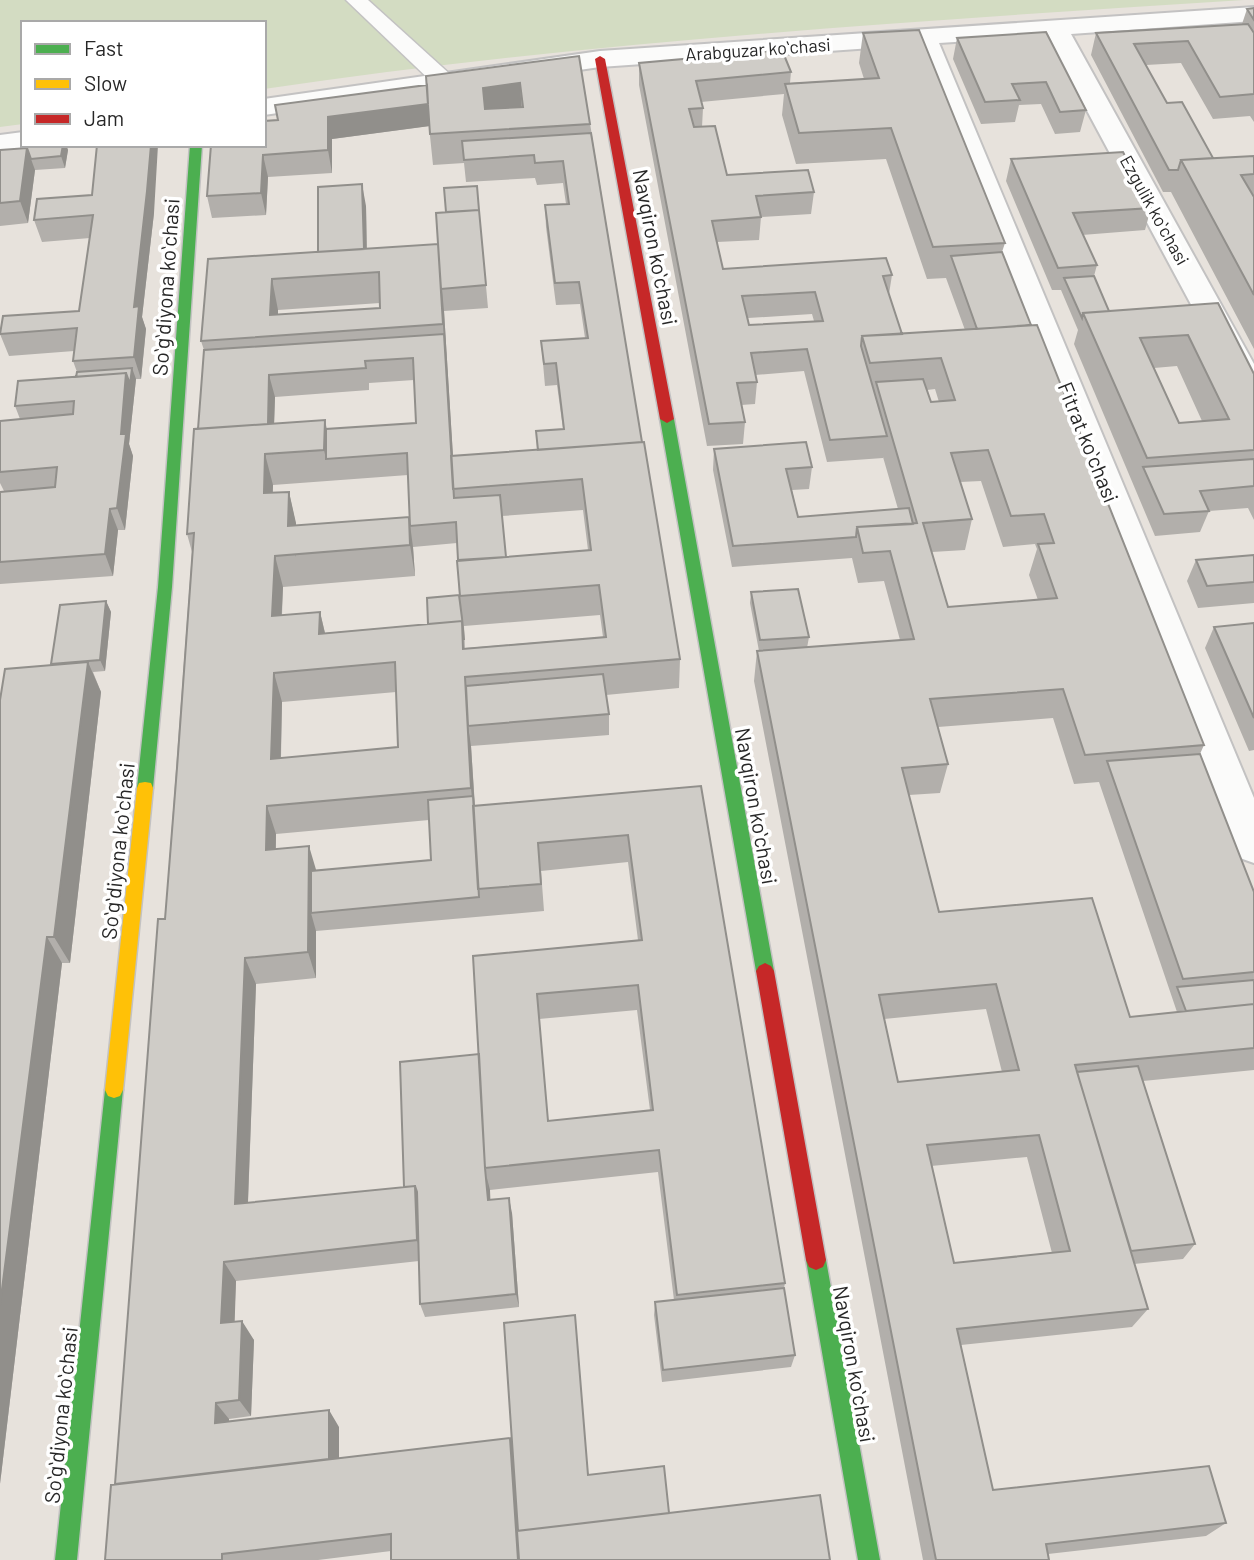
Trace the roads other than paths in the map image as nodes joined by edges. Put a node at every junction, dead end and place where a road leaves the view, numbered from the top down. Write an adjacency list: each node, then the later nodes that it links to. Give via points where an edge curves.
1 (356, 0): 6 (lane)
2 (1254, 14): 3 (street, Arabguzar koʻchasi)
3 (1056, 29): 4 (street, Arabguzar koʻchasi); 11 (street, Ezgulik koʻchasi)
4 (924, 38): 5 (street, Arabguzar koʻchasi); 12 (street, Fitrat koʻchasi)
5 (600, 59): 6 (street, Arabguzar koʻchasi); 14 (street, Navqiron koʻchasi)
6 (444, 81): 7 (street, Arabguzar koʻchasi)
7 (266, 107)
8 (21, 140): 9 (street)
9 (0, 143)
10 (196, 147): 13 (street, Soʻgʻdiyona koʻchasi, via 166,587)
11 (1254, 392)
12 (1254, 846)
13 (66, 1560)
14 (869, 1560)

